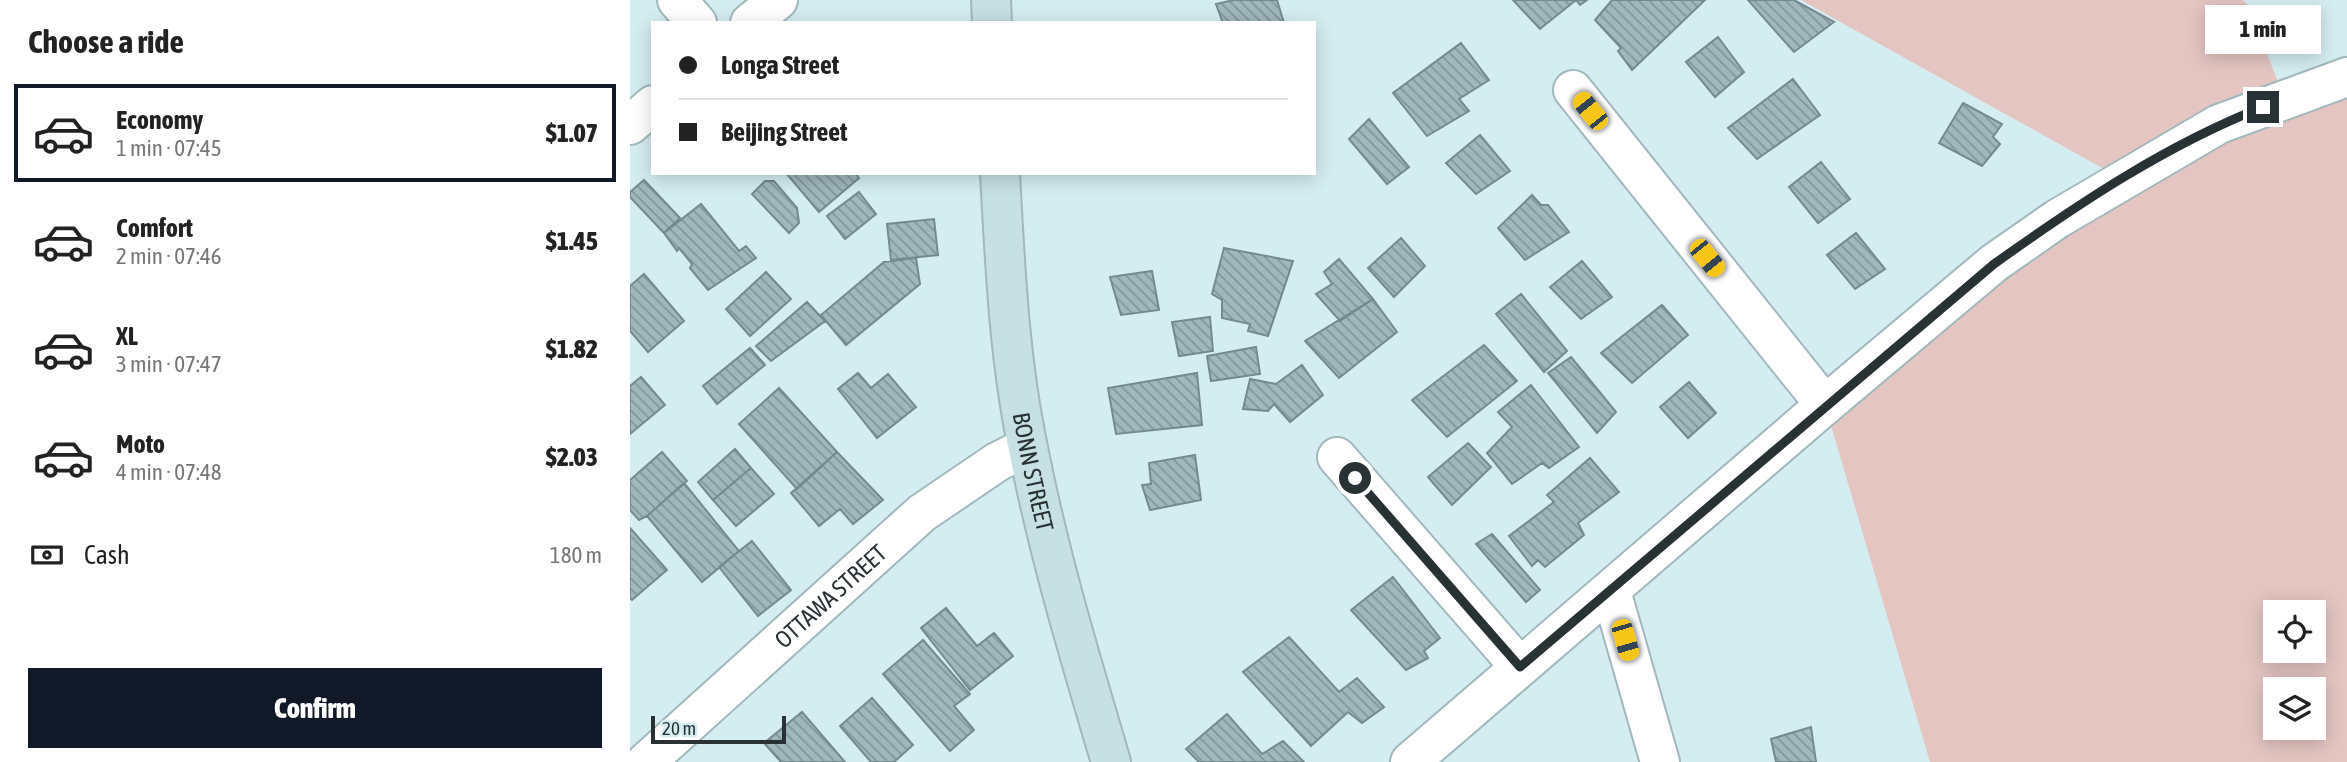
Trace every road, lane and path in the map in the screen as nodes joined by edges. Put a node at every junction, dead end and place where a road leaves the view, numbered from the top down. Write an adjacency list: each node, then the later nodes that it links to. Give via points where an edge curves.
1 (677, 0): 4 (street)
2 (778, 0): 5 (street)
3 (992, 0): 6 (street)
4 (695, 21)
5 (752, 21)
6 (992, 21)
7 (2347, 77): 12 (street, via 2220,124 2057,219 1994,264)
8 (1573, 90): 12 (street)
9 (651, 107): 10 (street)
10 (630, 125)
11 (1000, 175): 13 (street, BONN STREET, via 1013,344)
12 (1825, 405): 15 (street)
13 (1027, 447): 17 (street, OTTAWA STREET, via 922,513); 18 (street, BONN STREET, via 1059,590)
14 (1337, 457): 16 (street)
15 (1611, 591): 16 (street); 20 (street)
16 (1520, 667): 19 (street)
17 (646, 762)
18 (1111, 762)
19 (1410, 762)
20 (1660, 762)

